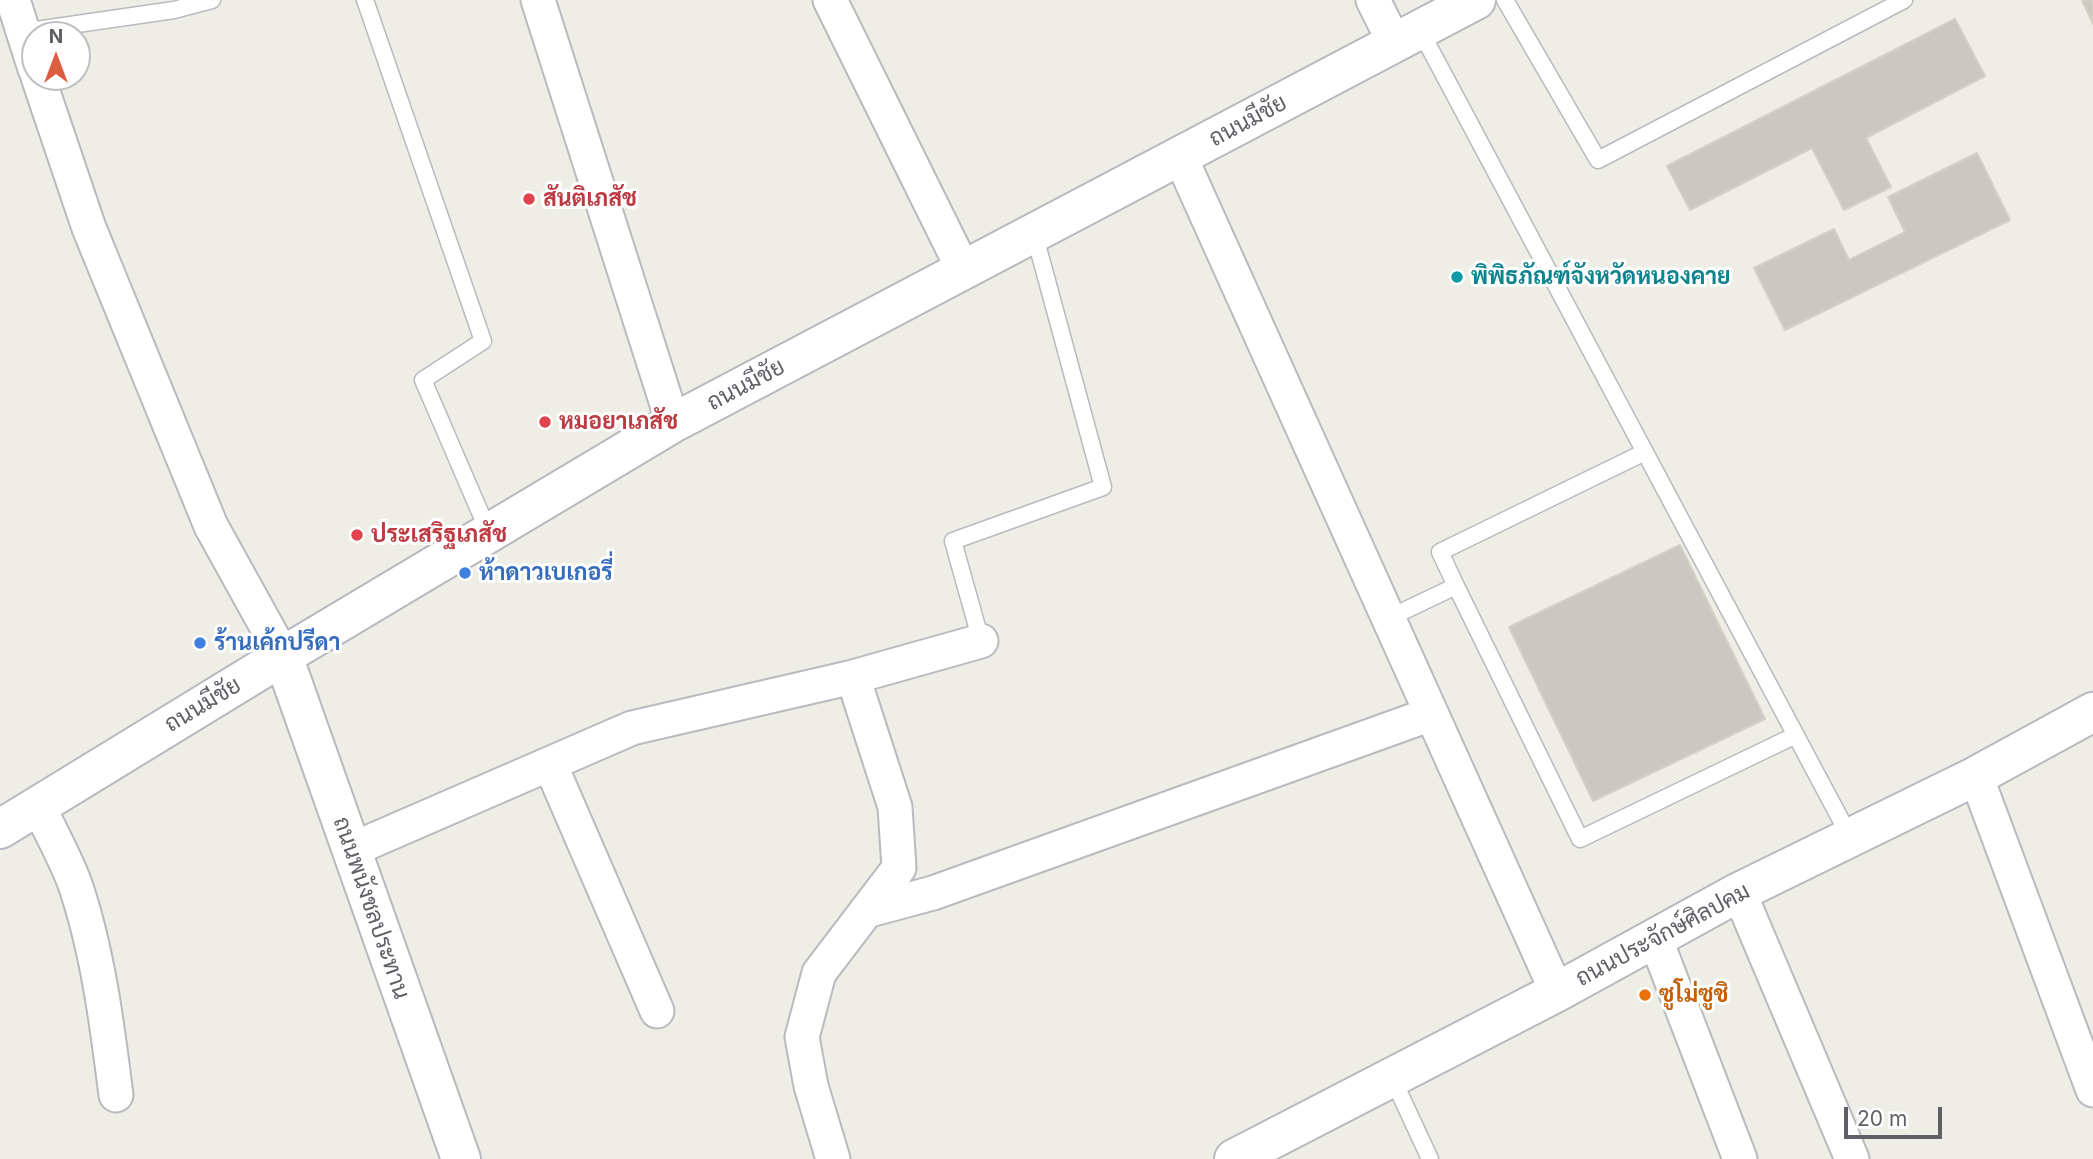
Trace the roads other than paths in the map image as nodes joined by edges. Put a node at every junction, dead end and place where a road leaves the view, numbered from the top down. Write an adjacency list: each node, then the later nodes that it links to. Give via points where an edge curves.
1 (13, 0): 11 (street)
2 (212, 0): 10 (lane)
3 (365, 0): 19 (lane, via 483,341 423,380)
4 (538, 0): 17 (street)
5 (830, 0): 16 (street)
6 (1373, 0): 12 (street)
7 (1476, 0): 12 (street, ถนนมีชัย)
8 (1505, 0): 9 (lane, via 1598,160)
9 (1904, 0)
10 (91, 22)
11 (21, 28)
12 (1407, 36): 14 (street, ถนนมีชัย); 18 (lane)
13 (43, 91): 23 (street, via 89,228 211,526)
14 (1181, 156): 15 (street, ถนนมีชัย); 21 (street)
15 (1034, 233): 16 (street, ถนนมีชัย); 22 (lane, via 1103,487 953,541)
16 (963, 269): 17 (street, ถนนมีชัย)
17 (673, 423): 19 (street, ถนนมีชัย)
18 (1645, 452): 20 (lane, via 1440,552); 27 (lane)
19 (489, 533): 23 (street, ถนนมีชัย)
20 (1456, 586): 21 (lane); 27 (lane, via 1580,839)
21 (1389, 618): 26 (street)
22 (981, 641): 24 (street)
23 (283, 656): 30 (street, ถนนมีชัย); 33 (street, ถนนพนังชลประทาน)
24 (853, 677): 28 (street, via 632,728); 35 (street, via 895,807 899,868)
25 (2093, 712): 29 (street, ถนนประจักษ์ศิลปคม)
26 (1432, 714): 35 (street, via 933,893); 37 (street)
27 (1796, 735): 32 (lane)
28 (550, 764): 33 (street); 38 (street)
29 (1976, 776): 32 (street, ถนนประจักษ์ศิลปคม); 40 (street)
30 (38, 806): 31 (street, ถนนมีชัย); 41 (street, via 74,882 92,946)
31 (0, 829)
32 (1850, 837): 34 (street, ถนนประจักษ์ศิลปคม)
33 (351, 850): 42 (street, ถนนพนังชลประทาน)
34 (1739, 892): 36 (street, ถนนประจักษ์ศิลปคม); 47 (street)
35 (866, 911): 43 (street, via 819,973 802,1037 811,1086)
36 (1655, 938): 37 (street, ถนนประจักษ์ศิลปคม); 46 (street)
37 (1557, 992): 39 (street, ถนนประจักษ์ศิลปคม)
38 (657, 1011)
39 (1392, 1077): 44 (street, ถนนประจักษ์ศิลปคม); 45 (lane)
40 (2093, 1090)
41 (116, 1095)
42 (461, 1159)
43 (834, 1159)
44 (1234, 1159)
45 (1430, 1159)
46 (1740, 1159)
47 (1852, 1159)

